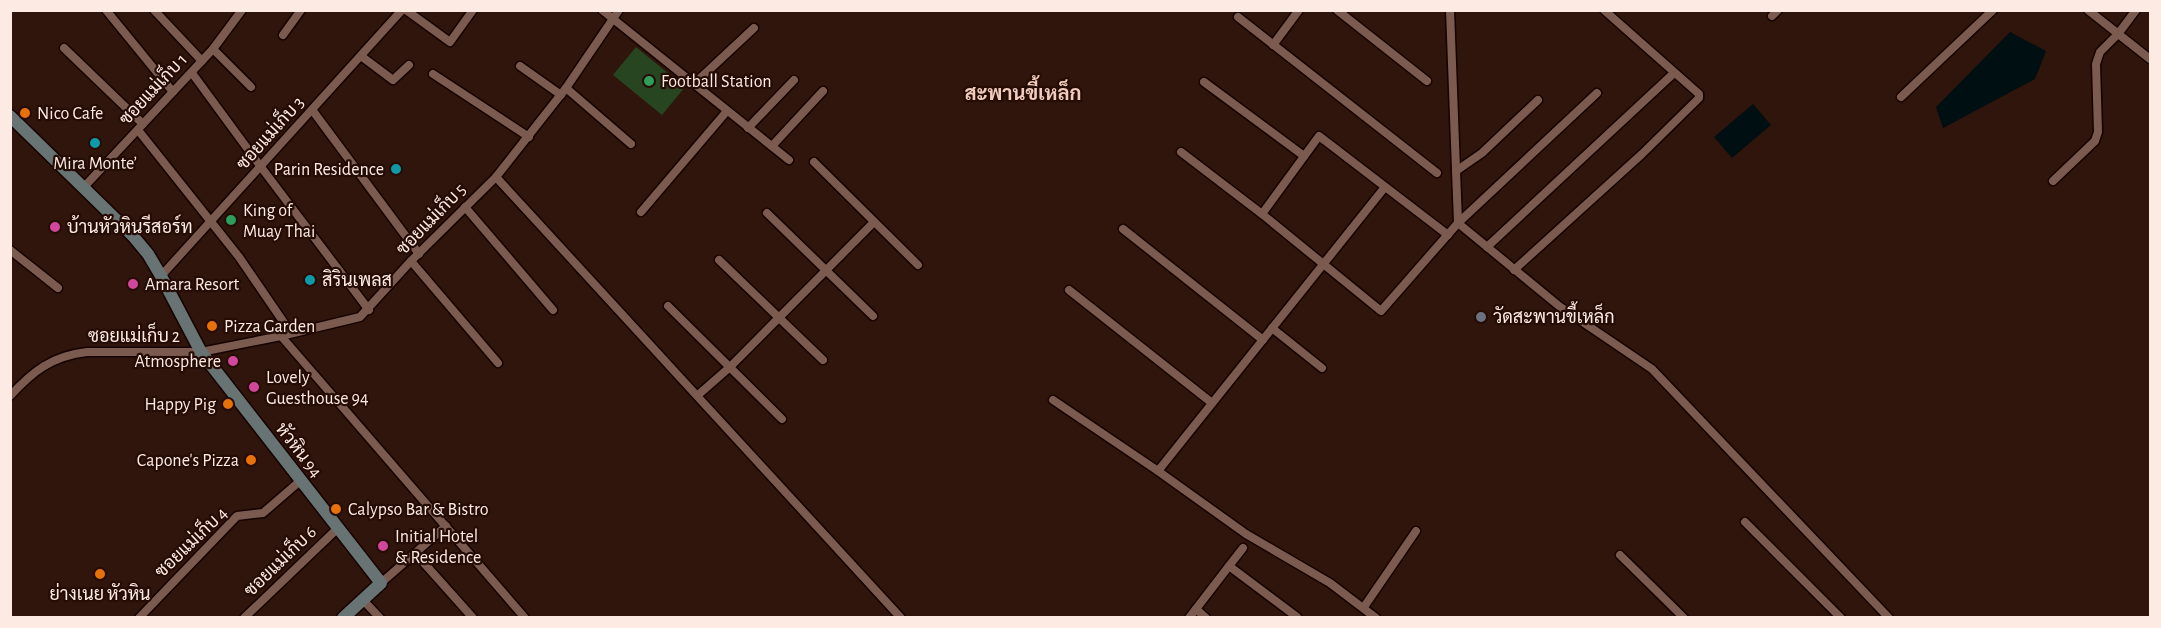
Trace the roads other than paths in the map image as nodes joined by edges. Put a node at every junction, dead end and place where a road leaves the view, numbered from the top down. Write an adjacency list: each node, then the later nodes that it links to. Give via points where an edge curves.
1 (106, 10): 39 (street)
2 (154, 10): 26 (street)
3 (242, 10): 23 (street, ซอยแม่เก็บ 1)
4 (301, 10): 20 (street)
5 (404, 10): 6 (street, via 450,42); 24 (street, ซอยแม่เก็บ 3)
6 (473, 10)
7 (602, 10): 17 (street)
8 (619, 10): 17 (street, ซอยแม่เก็บ 5)
9 (1299, 10): 21 (street)
10 (1337, 10): 33 (street)
11 (1450, 10): 56 (street)
12 (1604, 10): 30 (street)
13 (1994, 10): 41 (street)
14 (2088, 10): 19 (street)
15 (2136, 10): 19 (street)
16 (1238, 17): 21 (street)
17 (613, 19): 35 (street); 37 (street, ซอยแม่เก็บ 5)
18 (754, 28): 35 (street)
19 (2118, 34): 25 (street); 59 (street, via 2100,52 2096,64 2095,141)
20 (283, 35)
21 (1273, 45): 57 (street)
22 (64, 48): 46 (street)
23 (213, 49): 26 (street, ซอยแม่เก็บ 1); 36 (street)
24 (361, 56): 27 (street, via 393,80); 43 (street, ซอยแม่เก็บ 3)
25 (2151, 59)
26 (202, 61): 29 (street, ซอยแม่เก็บ 1)
27 (409, 66)
28 (520, 66): 37 (street)
29 (192, 73): 39 (street, ซอยแม่เก็บ 1); 55 (street)
30 (1674, 73): 71 (street); 79 (street, via 1699,98)
31 (433, 74): 48 (street)
32 (794, 80): 47 (street)
33 (1427, 81)
34 (1204, 82): 52 (street)
35 (694, 84): 44 (street)
36 (251, 87)
37 (563, 91): 48 (street, ซอยแม่เก็บ 5); 49 (street)
38 (823, 91): 50 (street)
39 (173, 92): 46 (street, ซอยแม่เก็บ 1)
40 (1596, 93): 68 (street)
41 (1901, 97)
42 (1538, 100): 56 (street, via 1482,153)
43 (312, 111): 55 (street, ซอยแม่เก็บ 3); 73 (street)
44 (728, 111): 47 (street); 63 (street)
45 (10, 116): 61 (street, หัวหิน 94)
46 (141, 127): 61 (street, ซอยแม่เก็บ 1); 66 (street)
47 (748, 128): 50 (street)
48 (529, 137): 58 (street, ซอยแม่เก็บ 5)
49 (631, 144)
50 (772, 146): 53 (street)
51 (1181, 152): 65 (street)
52 (1304, 156): 60 (street, via 1319,136); 65 (street)
53 (789, 160)
54 (814, 162): 67 (street)
55 (261, 167): 66 (street, ซอยแม่เก็บ 3); 84 (street)
56 (1456, 171): 68 (street)
57 (1437, 173)
58 (496, 177): 62 (street, ซอยแม่เก็บ 5); 97 (street)
59 (2053, 181)
60 (1385, 187): 70 (street); 76 (street)
61 (84, 188): 80 (street, หัวหิน 94, via 133,236)
62 (465, 207): 73 (street, ซอยแม่เก็บ 5); 85 (street)
63 (641, 212)
64 (767, 213): 78 (street)
65 (1262, 214): 76 (street)
66 (211, 221): 80 (street, ซอยแม่เก็บ 3); 89 (street)
67 (874, 222): 77 (street); 78 (street)
68 (1458, 223): 70 (street); 71 (street)
69 (1123, 229): 91 (street)
70 (1448, 235): 76 (street, via 1381,311)
71 (1487, 248): 79 (street)
72 (10, 250): 81 (street)
73 (419, 254): 75 (street, ซอยแม่เก็บ 5)
74 (719, 260): 87 (street)
75 (411, 261): 84 (street, ซอยแม่เก็บ 5); 94 (street)
76 (1324, 263): 88 (street)
77 (918, 266)
78 (826, 270): 86 (street); 87 (street)
79 (1514, 270): 128 (street, via 1559,306 1652,369)
80 (161, 276): 92 (street, หัวหิน 94)
81 (57, 288)
82 (1069, 290): 100 (street)
83 (668, 306): 95 (street)
84 (369, 310): 89 (street, ซอยแม่เก็บ 5, via 356,319)
85 (553, 310)
86 (873, 316)
87 (779, 317): 93 (street); 95 (street)
88 (1272, 328): 91 (street); 96 (street)
89 (291, 333): 90 (street, ซอยแม่เก็บ 5)
90 (281, 336): 92 (street, ซอยแม่เก็บ 5); 105 (street)
91 (1263, 340): 100 (street)
92 (201, 352): 98 (street, ซอยแม่เก็บ 2, via 72,354 37,369); 103 (street, หัวหิน 94)
93 (823, 360)
94 (498, 363)
95 (730, 368): 97 (street); 101 (street)
96 (1322, 368)
97 (698, 395): 123 (street)
98 (10, 396)
99 (1053, 400): 102 (street)
100 (1212, 403): 102 (street)
101 (782, 419)
102 (1158, 471): 115 (street, via 1246,534 1330,583)
103 (300, 481): 106 (street, หัวหิน 94); 117 (street, ซอยแม่เก็บ 4, via 263,513 237,516)
104 (1745, 522): 127 (street)
105 (446, 526): 109 (street); 122 (street)
106 (338, 528): 112 (street, หัวหิน 94); 118 (street, ซอยแม่เก็บ 6)
107 (1416, 531): 115 (street)
108 (1243, 548): 111 (street)
109 (415, 553): 112 (street); 121 (street)
110 (1620, 555): 126 (street)
111 (1229, 566): 114 (street); 116 (street)
112 (381, 583): 113 (street)
113 (363, 600): 119 (street); 120 (street)
114 (1196, 609): 124 (street); 125 (street)
115 (1369, 614)
116 (1297, 617)
117 (139, 618)
118 (244, 618)
119 (343, 618)
120 (380, 618)
121 (472, 618)
122 (525, 618)
123 (901, 618)
124 (1189, 618)
125 (1206, 618)
126 (1684, 618)
127 (1841, 618)
128 (1889, 618)

